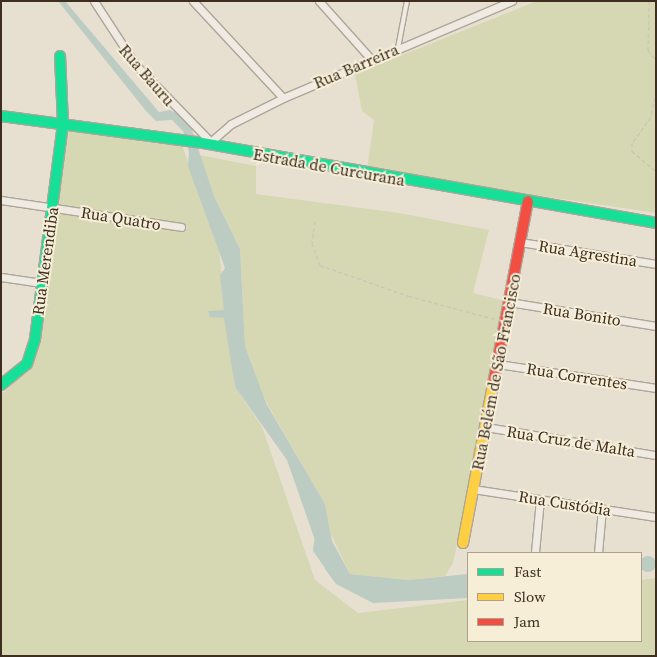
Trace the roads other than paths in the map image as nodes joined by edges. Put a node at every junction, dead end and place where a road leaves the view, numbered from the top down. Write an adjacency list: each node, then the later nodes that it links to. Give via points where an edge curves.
1 (94, 1): 12 (street, Rua Bauru, via 134,64)
2 (193, 1): 9 (street)
3 (319, 1): 8 (street)
4 (407, 1): 6 (lane)
5 (512, 1): 6 (street, Rua Barreira)
6 (398, 48): 8 (street, Rua Barreira)
7 (60, 56): 11 (street, Rua Merendiba)
8 (372, 60): 9 (street, Rua Barreira)
9 (283, 98): 12 (street, Rua Barreira, via 231,124)
10 (1, 116): 11 (street, Estrada de Curcurana)
11 (63, 124): 12 (street, Estrada de Curcurana); 15 (street, Rua Merendiba)
12 (209, 143): 14 (street, Estrada de Curcurana)
13 (1, 200): 15 (street, Rua Quatro)
14 (528, 201): 16 (street, Estrada de Curcurana); 18 (street, Rua Belém de São Francisco)
15 (53, 207): 17 (street, Rua Quatro); 21 (street, Rua Merendiba)
16 (656, 223)
17 (182, 227)
18 (520, 242): 19 (street, Rua Agrestina); 22 (street, Rua Belém de São Francisco)
19 (656, 264)
20 (1, 277): 21 (street)
21 (42, 284): 25 (street, Rua Merendiba, via 30,358 20,372)
22 (509, 302): 23 (street, Rua Bonito); 24 (street, Rua Belém de São Francisco)
23 (656, 326)
24 (498, 364): 26 (street, Rua Correntes); 27 (street, Rua Belém de São Francisco)
25 (1, 384)
26 (656, 388)
27 (486, 427): 28 (street, Rua Cruz de Malta); 29 (street, Rua Belém de São Francisco)
28 (656, 456)
29 (473, 489): 30 (street, Rua Custódia); 33 (street, Rua Belém de São Francisco)
30 (540, 498): 31 (street, Rua Custódia); 34 (street)
31 (602, 508): 32 (street, Rua Custódia); 35 (street)
32 (656, 517)
33 (463, 543)
34 (535, 552)
35 (598, 552)

